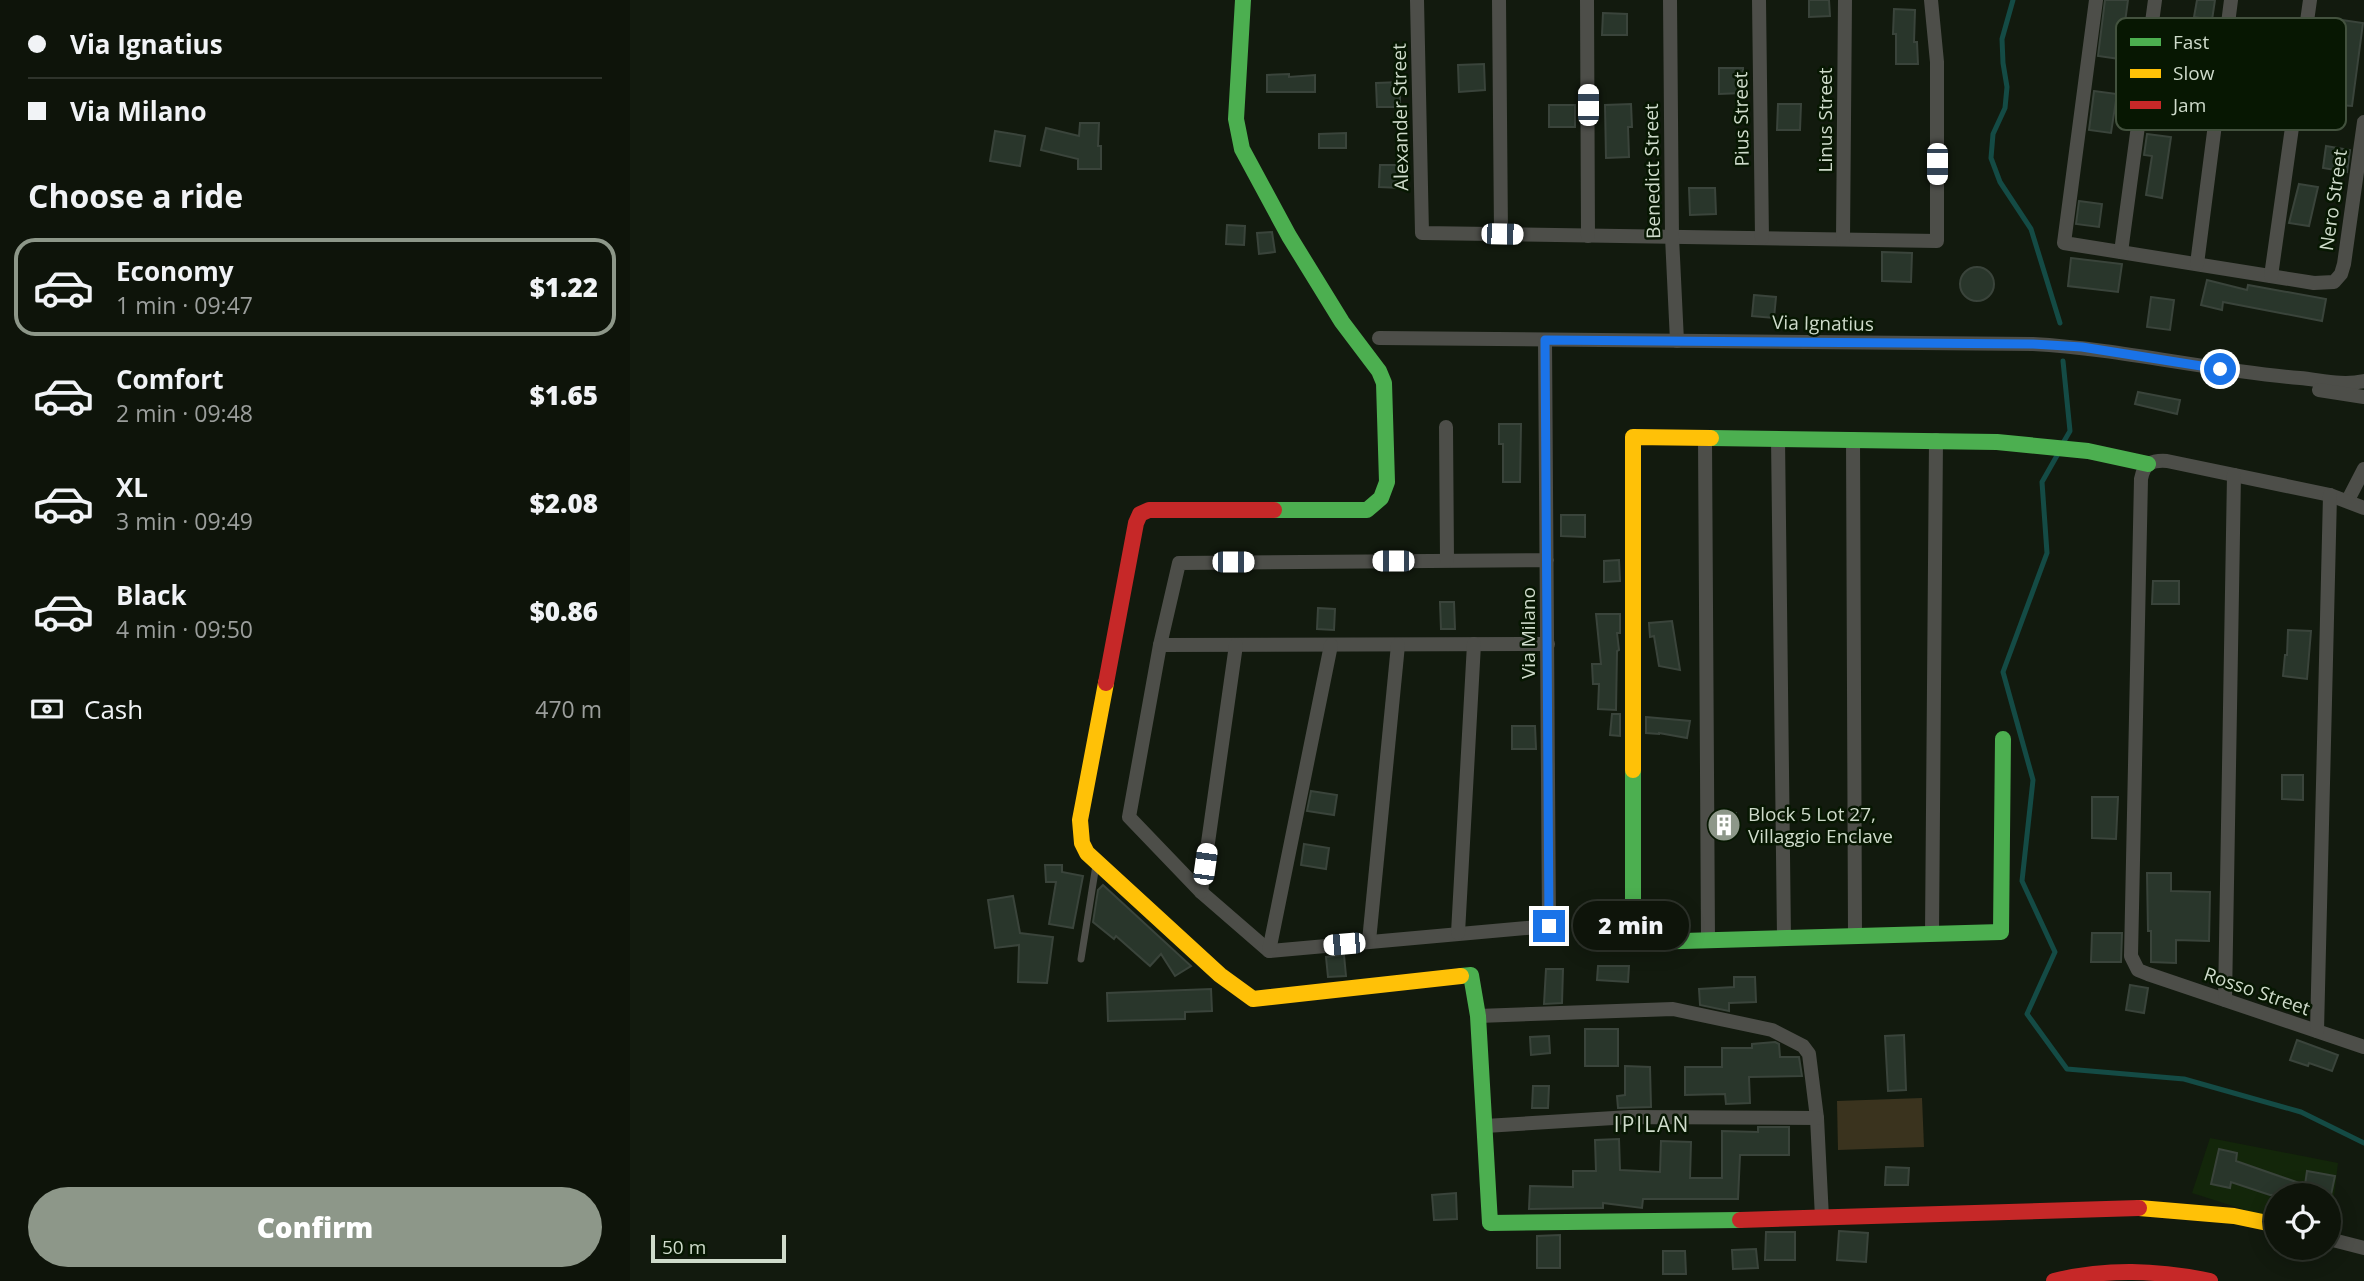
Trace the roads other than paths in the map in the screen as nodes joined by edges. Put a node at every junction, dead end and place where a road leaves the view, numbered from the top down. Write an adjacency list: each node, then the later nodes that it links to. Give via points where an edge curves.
1 (1243, 0): 54 (street, via 1236,118 1242,149 1284,228 1384,383 1385,494 1367,509 1149,510 1140,514 1080,820 1082,844)
2 (1417, 0): 20 (street, Alexander Street, via 1422,233)
3 (1499, 0): 20 (street)
4 (1587, 0): 21 (street)
5 (1670, 0): 22 (street, Benedict Street)
6 (1759, 0): 23 (street, Pius Street)
7 (1845, 0): 24 (street, Linus Street)
8 (1931, 0): 24 (street, via 1937,62 1937,241)
9 (2096, 0): 25 (street, via 2064,243)
10 (2155, 0): 13 (street)
11 (2231, 0): 14 (street)
12 (2310, 0): 15 (street)
13 (2153, 18)
14 (2229, 18)
15 (2307, 18)
16 (2364, 122): 27 (street, Nero Street, via 2341,274 2334,282 2314,283)
17 (2137, 130): 25 (street)
18 (2214, 130): 26 (street)
19 (2292, 130): 27 (street)
20 (1502, 234): 21 (street)
21 (1588, 236): 22 (street)
22 (1672, 237): 23 (street); 30 (street, Benedict Street)
23 (1762, 238): 24 (street)
24 (1843, 239)
25 (2121, 252): 26 (street)
26 (2197, 264): 27 (street)
27 (2271, 276)
28 (1379, 338): 29 (street, Via Ignatius)
29 (1545, 340): 30 (street, Via Ignatius); 45 (street, Via Milano)
30 (1677, 341): 31 (street, Via Ignatius, via 2033,344 2082,347)
31 (2263, 375): 32 (street, Via Ignatius, via 2333,383); 33 (street, Via Ignatius)
32 (2364, 381)
33 (2364, 397)
34 (1446, 427): 46 (street)
35 (1705, 438): 36 (street); 60 (street); 60 (street, via 1633,437 1633,930 1647,942)
36 (1778, 438): 37 (street); 59 (street)
37 (1853, 439): 38 (street); 58 (street)
38 (1936, 440): 39 (street, via 2045,444 2110,453); 57 (street)
39 (2148, 464): 41 (street, via 2167,461); 64 (street, Rosso Street, via 2141,479 2131,956 2138,970)
40 (2364, 469): 43 (street)
41 (2234, 475): 42 (street); 64 (street)
42 (2330, 495): 43 (street); 66 (street)
43 (2348, 500): 44 (street)
44 (2364, 508)
45 (1547, 559): 46 (street); 48 (street, Via Milano)
46 (1447, 560): 49 (street, via 1179,563)
47 (1474, 644): 48 (street); 52 (street); 56 (street)
48 (1548, 644): 56 (street, Via Milano, via 1549,926)
49 (1160, 645): 50 (street); 55 (street, via 1129,817)
50 (1236, 645): 51 (street); 55 (street)
51 (1331, 645): 52 (street); 62 (street)
52 (1398, 645): 61 (street)
53 (2003, 739): 57 (street, via 2001,932)
54 (1096, 861): 63 (lane); 65 (street, via 1220,975 1253,999 1471,975)
55 (1201, 892): 62 (street)
56 (1458, 933): 61 (street)
57 (1932, 933): 58 (street)
58 (1855, 936): 59 (street)
59 (1784, 938): 60 (street)
60 (1708, 940)
61 (1369, 941): 62 (street)
62 (1269, 951)
63 (1081, 959)
64 (2225, 1000): 66 (street, Rosso Street)
65 (1478, 1016): 68 (street, via 1673,1009 1772,1030 1809,1054); 69 (street)
66 (2317, 1031): 67 (street, Rosso Street)
67 (2364, 1047)
68 (1817, 1118): 69 (street, via 1630,1116); 70 (street)
69 (1485, 1126): 70 (street, via 1490,1223)
70 (1822, 1219): 71 (street, via 2160,1207)
71 (2264, 1222)
72 (2341, 1242): 73 (street)
73 (2364, 1248)
74 (2054, 1281): 75 (street, via 2098,1271 2133,1270)
75 (2210, 1281)

